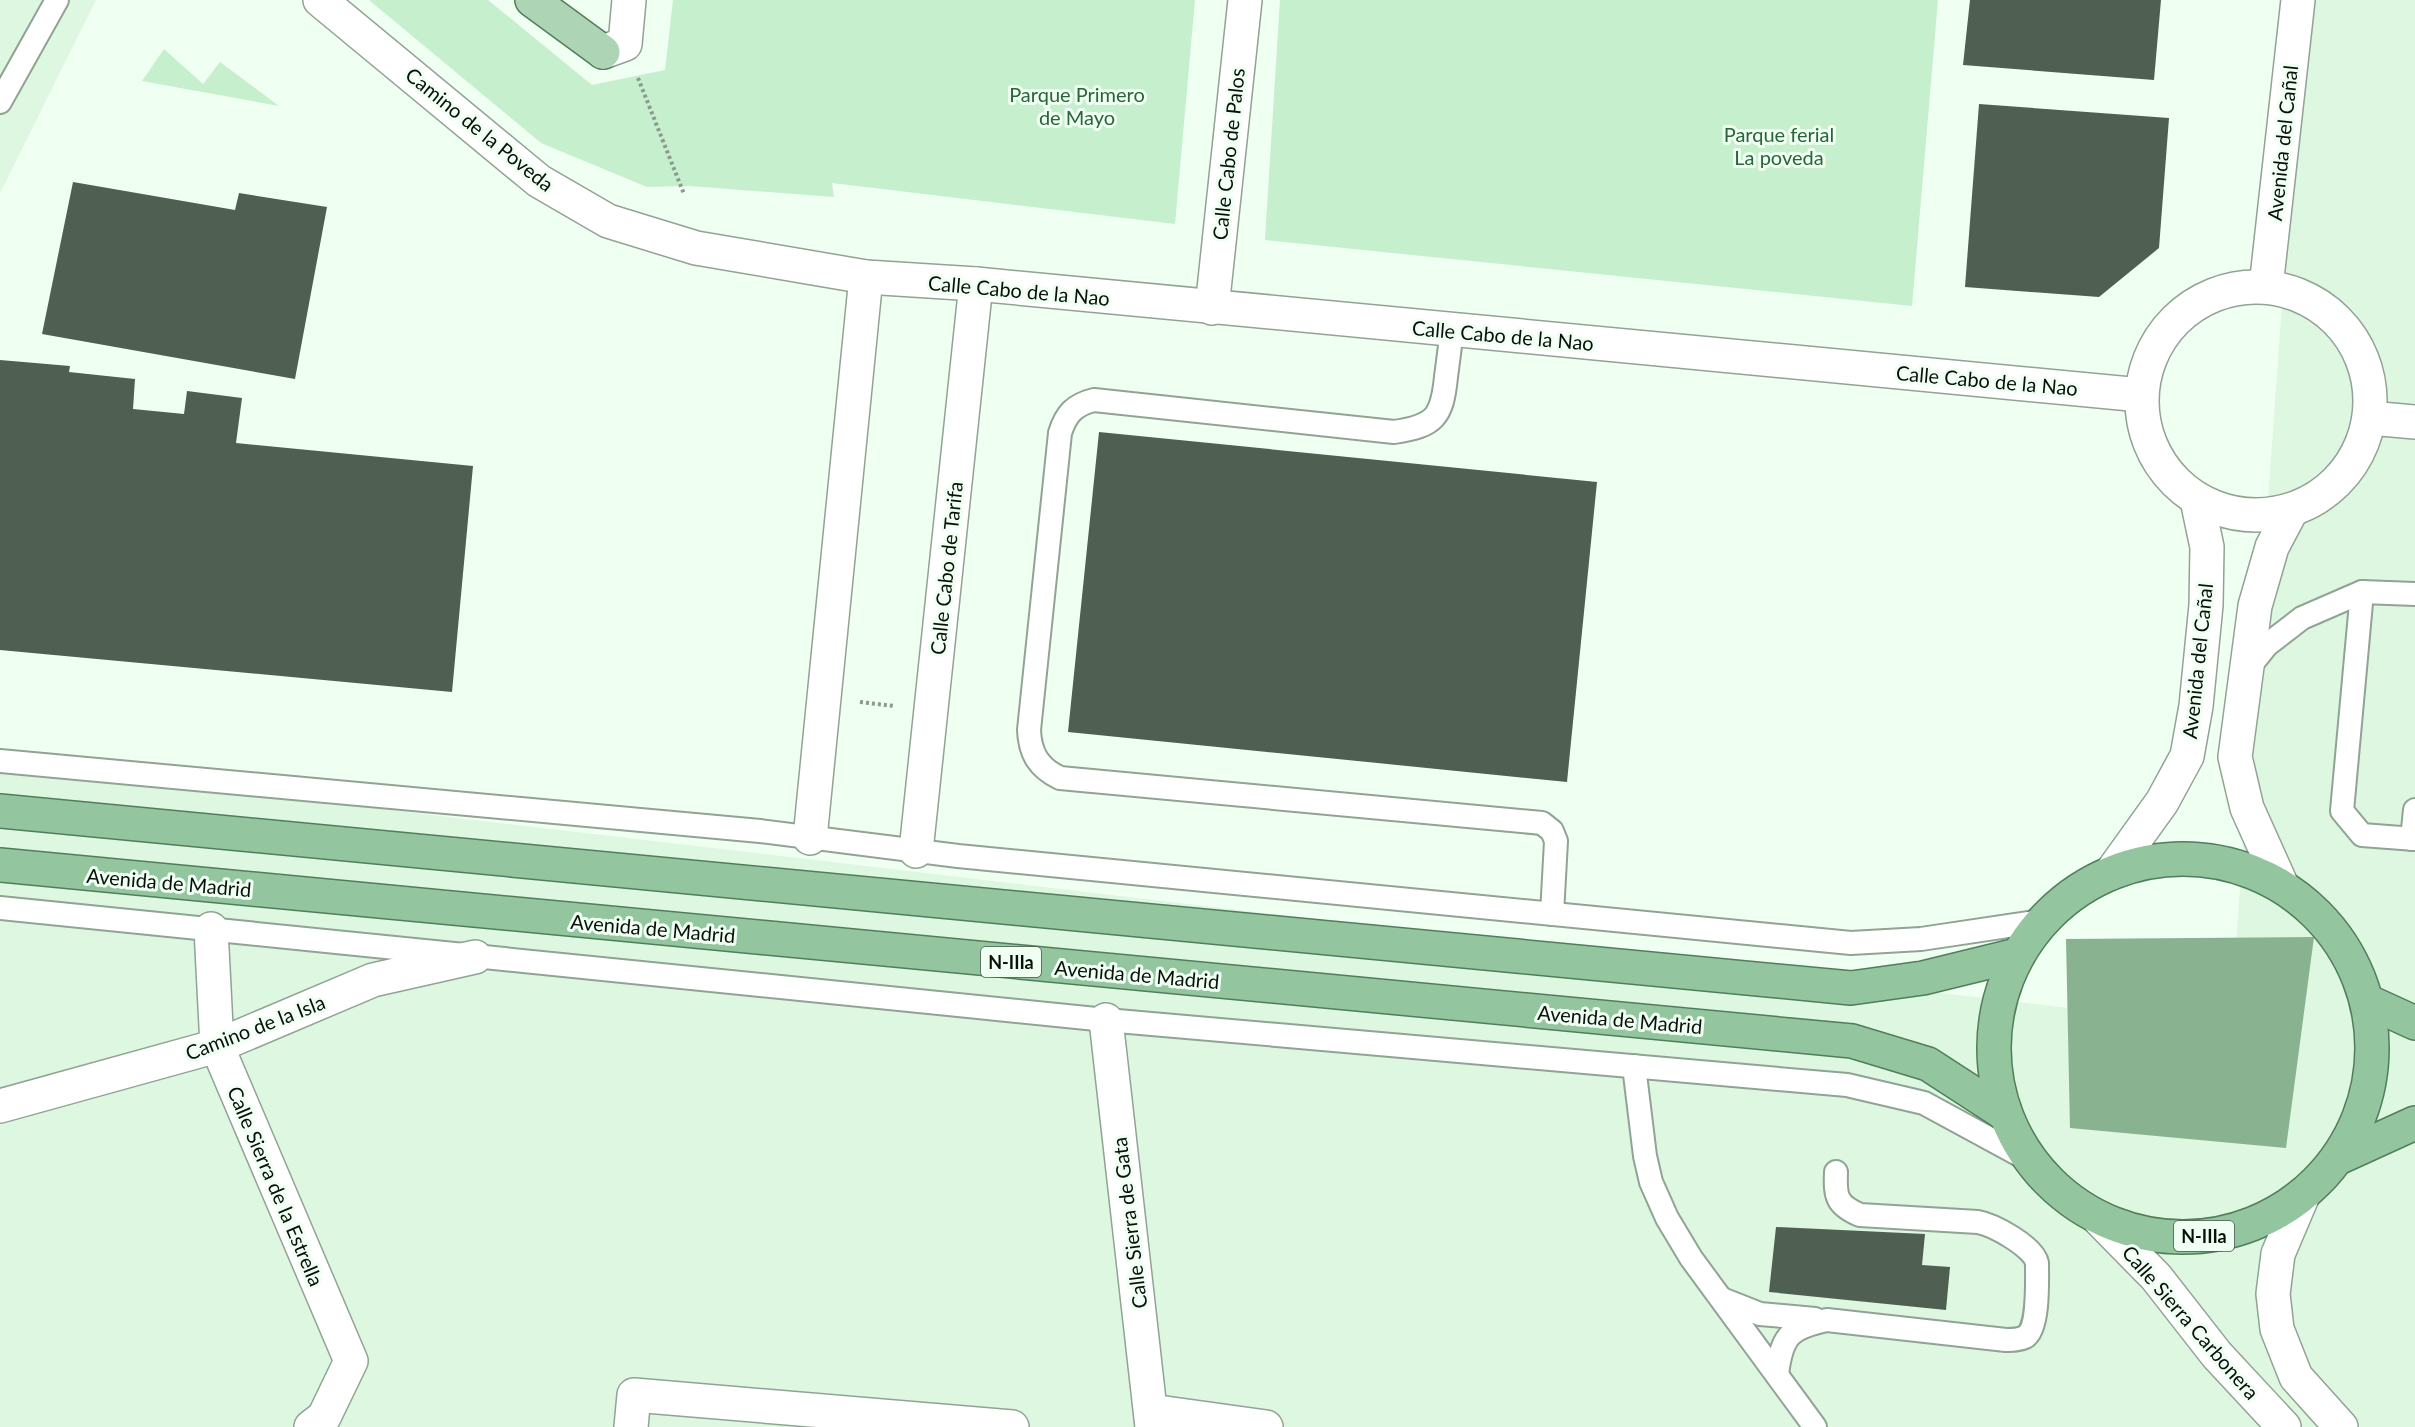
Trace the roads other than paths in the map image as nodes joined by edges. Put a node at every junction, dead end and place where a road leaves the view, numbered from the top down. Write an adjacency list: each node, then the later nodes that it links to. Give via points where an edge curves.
1 (57, 0): 8 (lane)
2 (320, 0): 9 (street, Camino de la Poveda, via 539,181 608,221 696,248)
3 (532, 0): 7 (main road)
4 (629, 0): 7 (street)
5 (1245, 0): 12 (street, Calle Cabo de Palos)
6 (2298, 0): 11 (street, Avenida del Cañal)
7 (614, 48)
8 (0, 102)
9 (866, 277): 10 (street, Calle Cabo de la Nao); 25 (street)
10 (976, 284): 12 (street, Calle Cabo de la Nao); 27 (street, Calle Cabo de Tarifa)
11 (2266, 287): 14 (street, via 2218,293 2178,317 2151,353); 15 (street, via 2310,299 2347,329 2368,370)
12 (1212, 308): 13 (street, Calle Cabo de la Nao)
13 (1452, 330): 14 (street, Calle Cabo de la Nao); 32 (lane, via 1442,408 1425,424 1411,429 1394,432 1094,400 1077,405 1065,418 1060,433 1030,746 1047,772 1060,778 1542,823 1556,841)
14 (2141, 395): 17 (street, via 2147,441 2167,474)
15 (2370, 418): 16 (street); 18 (street, via 2356,459 2328,491)
16 (2415, 422)
17 (2197, 500): 18 (street, via 2244,516); 29 (street, Avenida del Cañal, via 2207,547 2206,605 2187,756 2162,802)
18 (2291, 511): 21 (street, via 2272,547 2262,581)
19 (2362, 592): 20 (lane); 21 (lane, via 2302,618 2267,645); 26 (lane, via 2342,811 2362,835)
20 (2415, 594)
21 (2246, 671): 30 (street, via 2235,757 2247,808)
22 (0, 761): 25 (lane)
23 (2415, 810): 26 (lane)
24 (0, 811): 35 (highway, via 1851,988 1923,978)
25 (810, 838): 27 (lane)
26 (2414, 839)
27 (916, 851): 32 (lane)
28 (0, 865): 43 (highway, Avenida de Madrid / N-IIIa, via 1852,1041 1928,1064)
29 (2111, 873): 30 (highway, N-IIIa, via 2168,859 2226,863); 33 (highway, N-IIIa, via 2074,892)
30 (2282, 886): 37 (highway, N-IIIa, via 2325,921 2350,957)
31 (0, 908): 34 (lane)
32 (1552, 914): 33 (lane, via 1851,943 1921,939)
33 (2042, 921): 35 (highway, N-IIIa)
34 (211, 929): 36 (lane); 40 (street, Calle Sierra de la Estrella)
35 (2017, 955): 43 (highway, N-IIIa, via 1997,1006 1993,1058)
36 (475, 957): 38 (lane); 40 (street, Camino de la Isla, via 373,980)
37 (2367, 1001): 39 (highway); 47 (highway, N-IIIa, via 2373,1064 2359,1122)
38 (1106, 1020): 41 (lane); 55 (street, Calle Sierra de Gata)
39 (2415, 1023)
40 (217, 1046): 42 (street, Camino de la Isla); 57 (street, Calle Sierra de la Estrella, via 351,1361 324,1417)
41 (1634, 1066): 48 (lane, via 1847,1085 1924,1103); 52 (lane, via 1651,1182 1691,1258)
42 (0, 1106)
43 (2005, 1114): 48 (highway, N-IIIa)
44 (2415, 1123): 45 (highway, N-IIIa)
45 (2381, 1139): 46 (lane); 47 (highway, N-IIIa)
46 (2415, 1143)
47 (2338, 1158): 50 (highway, N-IIIa)
48 (2029, 1160): 51 (highway, N-IIIa, via 2056,1189)
49 (1836, 1173): 53 (lane, via 1835,1193 1847,1210 1860,1215 1989,1224 2031,1250 2037,1263 2034,1323 2024,1338 2006,1340)
50 (2303, 1195): 51 (highway, N-IIIa, via 2257,1223 2203,1236 2147,1234); 62 (street, via 2278,1254 2273,1294 2277,1329 2296,1377)
51 (2098, 1218): 56 (street, Calle Sierra Carbonera, via 2156,1277 2217,1355)
52 (1721, 1298): 53 (lane, via 1760,1314); 54 (lane)
53 (1827, 1320): 54 (lane, via 1805,1324 1788,1334 1780,1350)
54 (1777, 1374): 61 (lane)
55 (1151, 1419): 60 (street)
56 (2282, 1426)
57 (311, 1427)
58 (631, 1427): 59 (street, via 634,1395)
59 (1012, 1427)
60 (1266, 1427)
61 (1815, 1427)
62 (2341, 1427)

